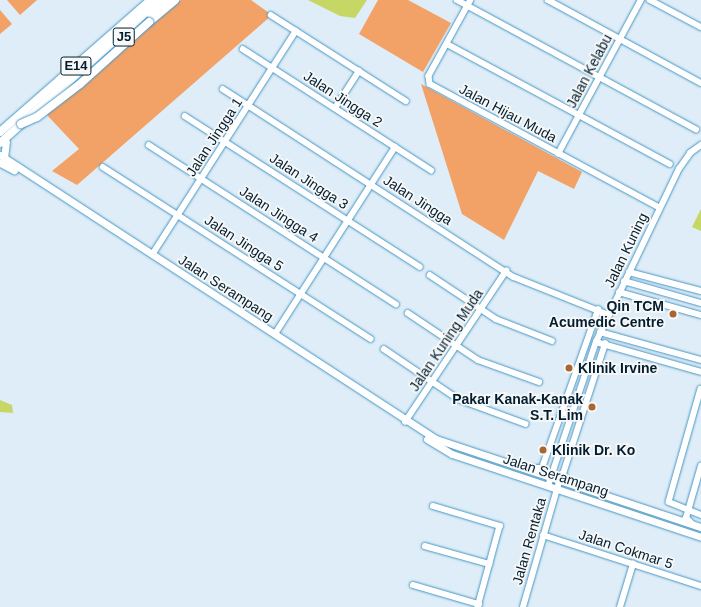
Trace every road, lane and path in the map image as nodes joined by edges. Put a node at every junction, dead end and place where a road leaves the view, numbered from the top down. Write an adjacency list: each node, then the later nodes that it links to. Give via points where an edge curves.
1 (145, 0): 29 (main road, J5)
2 (151, 0): 29 (highway, E14)
3 (160, 0): 27 (highway, E14, bridge)
4 (166, 0): 31 (main road, J5)
5 (175, 0): 27 (highway, bridge, via 80,84 37,117)
6 (457, 0): 10 (street)
7 (548, 0): 14 (street)
8 (641, 0): 14 (street, Jalan Kelabu)
9 (650, 0): 12 (street)
10 (469, 3): 15 (street, Jalan Hijau Muda); 19 (street)
11 (271, 15): 13 (street)
12 (701, 27)
13 (296, 31): 17 (street, Jalan Jingga 1); 18 (street)
14 (620, 39): 19 (street, Jalan Kelabu); 20 (street)
15 (447, 44): 25 (street); 35 (street, Jalan Hijau Muda, via 429,76 430,84)
16 (243, 49): 17 (street, Jalan Jingga 2)
17 (272, 68): 23 (street, Jalan Jingga 1); 24 (street, Jalan Jingga 2)
18 (359, 71): 22 (street); 24 (street)
19 (600, 77): 25 (street, Jalan Kelabu); 28 (street)
20 (701, 83)
21 (223, 89): 23 (street, Jalan Jingga)
22 (406, 101)
23 (248, 105): 30 (street, Jalan Jingga 1); 44 (street, Jalan Jingga)
24 (335, 108): 34 (street, Jalan Jingga 2)
25 (579, 115): 35 (street, Jalan Kelabu); 37 (street)
26 (185, 116): 30 (street, Jalan Jingga 3)
27 (22, 124): 31 (highway, E14)
28 (696, 129)
29 (0, 131)
30 (225, 141): 43 (street, Jalan Jingga 1); 47 (street, Jalan Jingga 3)
31 (2, 144): 36 (main road)
32 (149, 145): 43 (street, Jalan Jingga 4)
33 (701, 145): 45 (street, Jalan Kuning, via 684,160)
34 (395, 147): 41 (street, Jalan Jingga 2); 44 (street)
35 (558, 154): 45 (street, Jalan Hijau Muda)
36 (1, 159): 40 (main road, Jalan Serampang); 42 (main road, Jalan Serampang)
37 (670, 164)
38 (0, 167): 40 (main road)
39 (103, 167): 46 (street, Jalan Jingga 5)
40 (12, 169): 42 (main road, Jalan Serampang)
41 (431, 170)
42 (27, 176): 48 (main road, Jalan Serampang)
43 (201, 178): 46 (street, Jalan Jingga 1); 49 (street, Jalan Jingga 4)
44 (371, 184): 47 (street); 51 (street, Jalan Jingga)
45 (660, 208): 52 (street, Jalan Kuning)
46 (178, 215): 48 (street, Jalan Jingga 1); 57 (street, Jalan Jingga 5)
47 (348, 220): 49 (street); 50 (street, Jalan Jingga 3)
48 (152, 255): 68 (main road, Jalan Serampang)
49 (324, 257): 57 (street); 60 (street, Jalan Jingga 4)
50 (420, 266)
51 (506, 271): 61 (street, Jalan Kuning Muda); 62 (street, Jalan Jingga, via 520,281)
52 (629, 272): 54 (street, Jalan Kuning); 55 (street)
53 (430, 275): 61 (street)
54 (624, 281): 56 (street, Jalan Kuning); 58 (street)
55 (701, 291): 59 (street)
56 (619, 292): 63 (street); 65 (street, Jalan Kuning)
57 (301, 294): 68 (street); 69 (street, Jalan Jingga 5)
58 (687, 299): 59 (street); 63 (street)
59 (699, 303)
60 (396, 304)
61 (481, 310): 70 (street, via 506,324); 73 (street, Jalan Kuning Muda)
62 (598, 310): 65 (street, Jalan Jingga); 78 (street)
63 (684, 310): 66 (street)
64 (408, 313): 73 (street)
65 (609, 314): 67 (street, Jalan Kuning)
66 (701, 315)
67 (600, 332): 71 (street, Jalan Kuning); 75 (street)
68 (275, 334): 87 (main road, Jalan Serampang)
69 (371, 339)
70 (552, 341)
71 (596, 342): 72 (street); 79 (street, Jalan Kuning)
72 (605, 344): 77 (street); 86 (street)
73 (457, 345): 81 (street, Jalan Kuning Muda); 82 (street, via 484,363)
74 (384, 349): 81 (street)
75 (672, 352): 76 (street); 77 (street)
76 (701, 360)
77 (669, 362): 80 (street)
78 (577, 363): 79 (street); 84 (street)
79 (586, 366): 85 (street, Jalan Kuning)
80 (701, 372)
81 (433, 382): 87 (street, Jalan Kuning Muda); 88 (street, via 466,403)
82 (539, 382)
83 (701, 389): 95 (street, via 669,502)
84 (561, 412): 85 (street); 89 (street, via 542,468 538,470)
85 (570, 415): 86 (street); 91 (street, Jalan Kuning)
86 (581, 419): 93 (street, via 564,474)
87 (407, 423): 91 (main road, Jalan Serampang, via 443,450)
88 (526, 424)
89 (521, 465)
90 (701, 466): 95 (street)
91 (549, 483): 92 (main road, Jalan Serampang)
92 (558, 486): 93 (main road, Jalan Serampang); 98 (street, Jalan Rentaka); 99 (main road, Jalan Serampang)
93 (570, 486): 97 (main road, Jalan Serampang)
94 (434, 506): 101 (street, via 500,526)
95 (688, 511): 96 (street); 97 (street, via 686,519)
96 (701, 515)
97 (701, 527)
98 (543, 535): 102 (street, Jalan Cokmar 5); 106 (street, Jalan Rentaka)
99 (701, 537)
100 (425, 546): 101 (street)
101 (490, 564): 105 (street)
102 (633, 564): 104 (street, Jalan Cokmar 5); 107 (street)
103 (413, 585): 105 (street)
104 (701, 586)
105 (479, 606)
106 (523, 607)
107 (620, 607)

